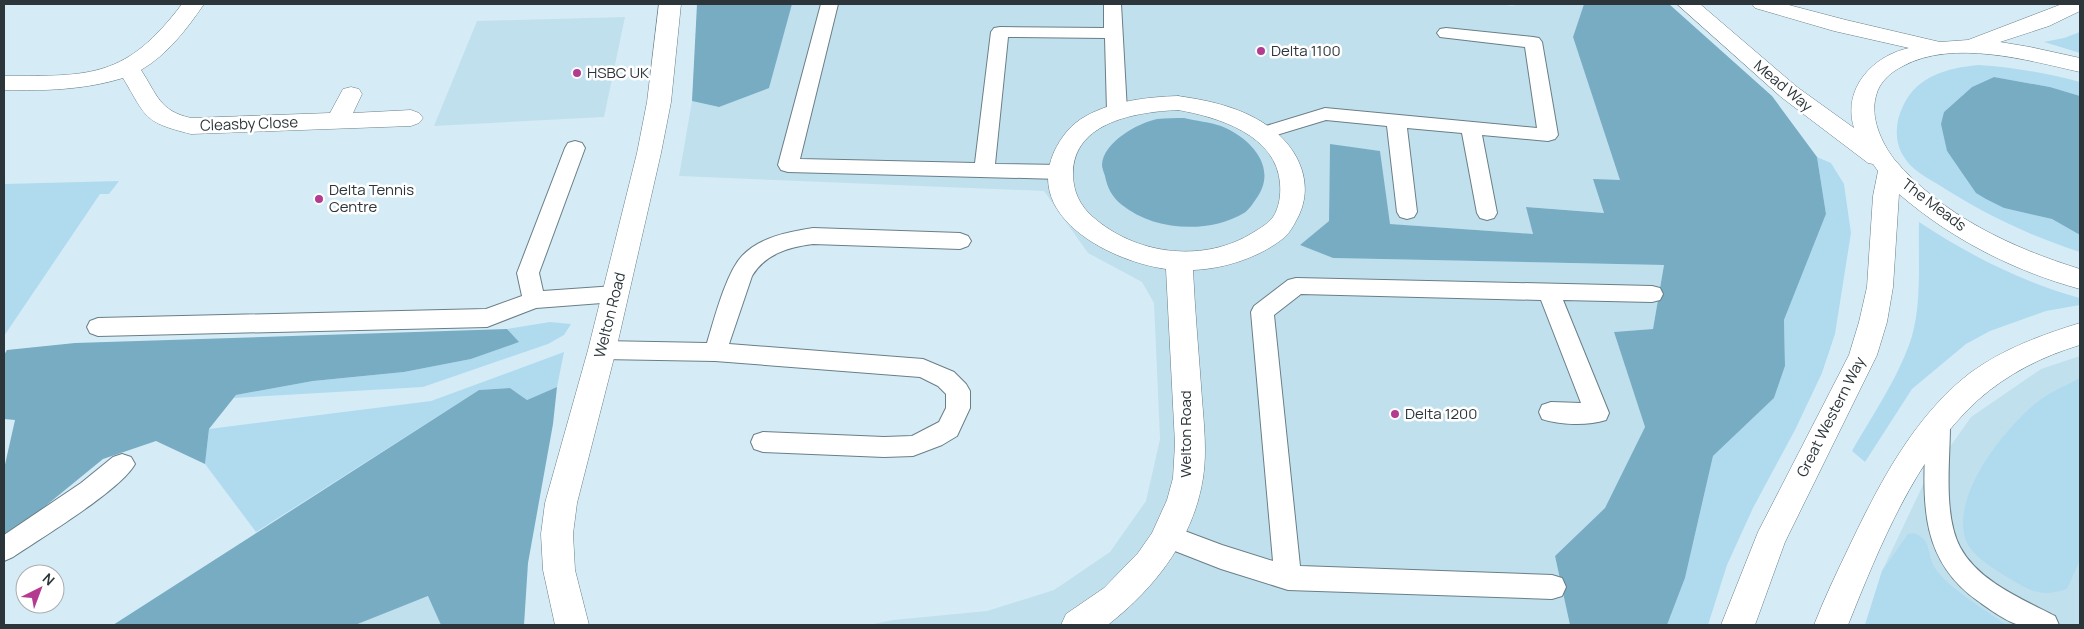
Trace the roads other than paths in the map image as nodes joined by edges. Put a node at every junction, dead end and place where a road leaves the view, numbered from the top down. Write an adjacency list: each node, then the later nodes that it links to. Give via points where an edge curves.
1 (193, 4): 12 (street, via 160,43)
2 (670, 4): 31 (street, Welton Road, via 659,102)
3 (830, 4): 23 (lane, via 788,165)
4 (1112, 4): 8 (lane)
5 (1688, 4): 22 (street, Mead Way, via 1796,97)
6 (1762, 4): 10 (street, via 1833,24)
7 (2079, 4): 10 (street, via 2042,21)
8 (1114, 33): 15 (lane); 23 (lane, via 1000,32)
9 (1446, 33): 19 (lane, via 1533,42 1548,135)
10 (1953, 48): 11 (street, The Meads, via 2022,52); 22 (street, The Meads, via 1926,51 1898,60 1877,73 1870,82 1862,102 1862,113 1869,138)
11 (2080, 65)
12 (128, 68): 13 (street, via 103,76 55,83); 17 (street, Cleasby Close, via 151,108 172,122 208,126)
13 (4, 83)
14 (351, 94): 17 (street)
15 (1117, 111): 20 (street, via 1146,104 1194,105 1238,118); 24 (street, via 1095,121 1077,136 1065,152)
16 (411, 118): 17 (street, Cleasby Close)
17 (338, 120)
18 (1396, 121): 19 (lane); 20 (lane, via 1325,114); 25 (lane)
19 (1471, 128): 26 (lane)
20 (1263, 133): 28 (street, via 1284,154 1294,179 1292,204 1278,228 1252,247 1218,258)
21 (575, 148): 33 (lane, via 528,273)
22 (1886, 165): 29 (street, The Meads, via 1929,206 1982,240 2024,260); 48 (street, Great Western Way, via 1880,287 1863,355 1803,470 1770,542)
23 (984, 170): 24 (lane)
24 (1060, 172): 28 (street, via 1064,196 1079,220 1106,241 1140,255)
25 (1407, 212)
26 (1487, 213)
27 (960, 241): 37 (lane, via 812,236 767,248 749,262 741,275)
28 (1179, 261): 42 (street, Welton Road, via 1190,434 1188,478 1181,506)
29 (2080, 279)
30 (1549, 292): 32 (lane); 38 (lane, via 1597,413); 44 (lane, via 1296,286 1262,312)
31 (615, 294): 33 (lane); 36 (street, Welton Road)
32 (1652, 294)
33 (534, 300): 34 (lane, via 487,318)
34 (98, 327)
35 (2080, 334): 39 (street, via 2054,342 1979,383)
36 (602, 350): 37 (lane); 46 (street, Welton Road, via 561,502 557,534 559,570)
37 (715, 352): 40 (lane, via 923,368 946,378 958,391 958,408 948,429 913,446)
38 (1551, 412)
39 (1938, 424): 49 (street, via 1915,457 1874,530); 50 (lane, via 1938,505 1942,535 1951,556 1968,576 1991,594)
40 (763, 442)
41 (122, 464): 43 (lane, via 82,496)
42 (1166, 536): 44 (lane, via 1221,558); 47 (street, Welton Road, via 1135,581 1097,615)
43 (4, 549)
44 (1288, 578): 45 (lane)
45 (1552, 586)
46 (572, 625)
47 (1078, 625)
48 (1738, 625)
49 (1831, 625)
50 (2045, 625)

